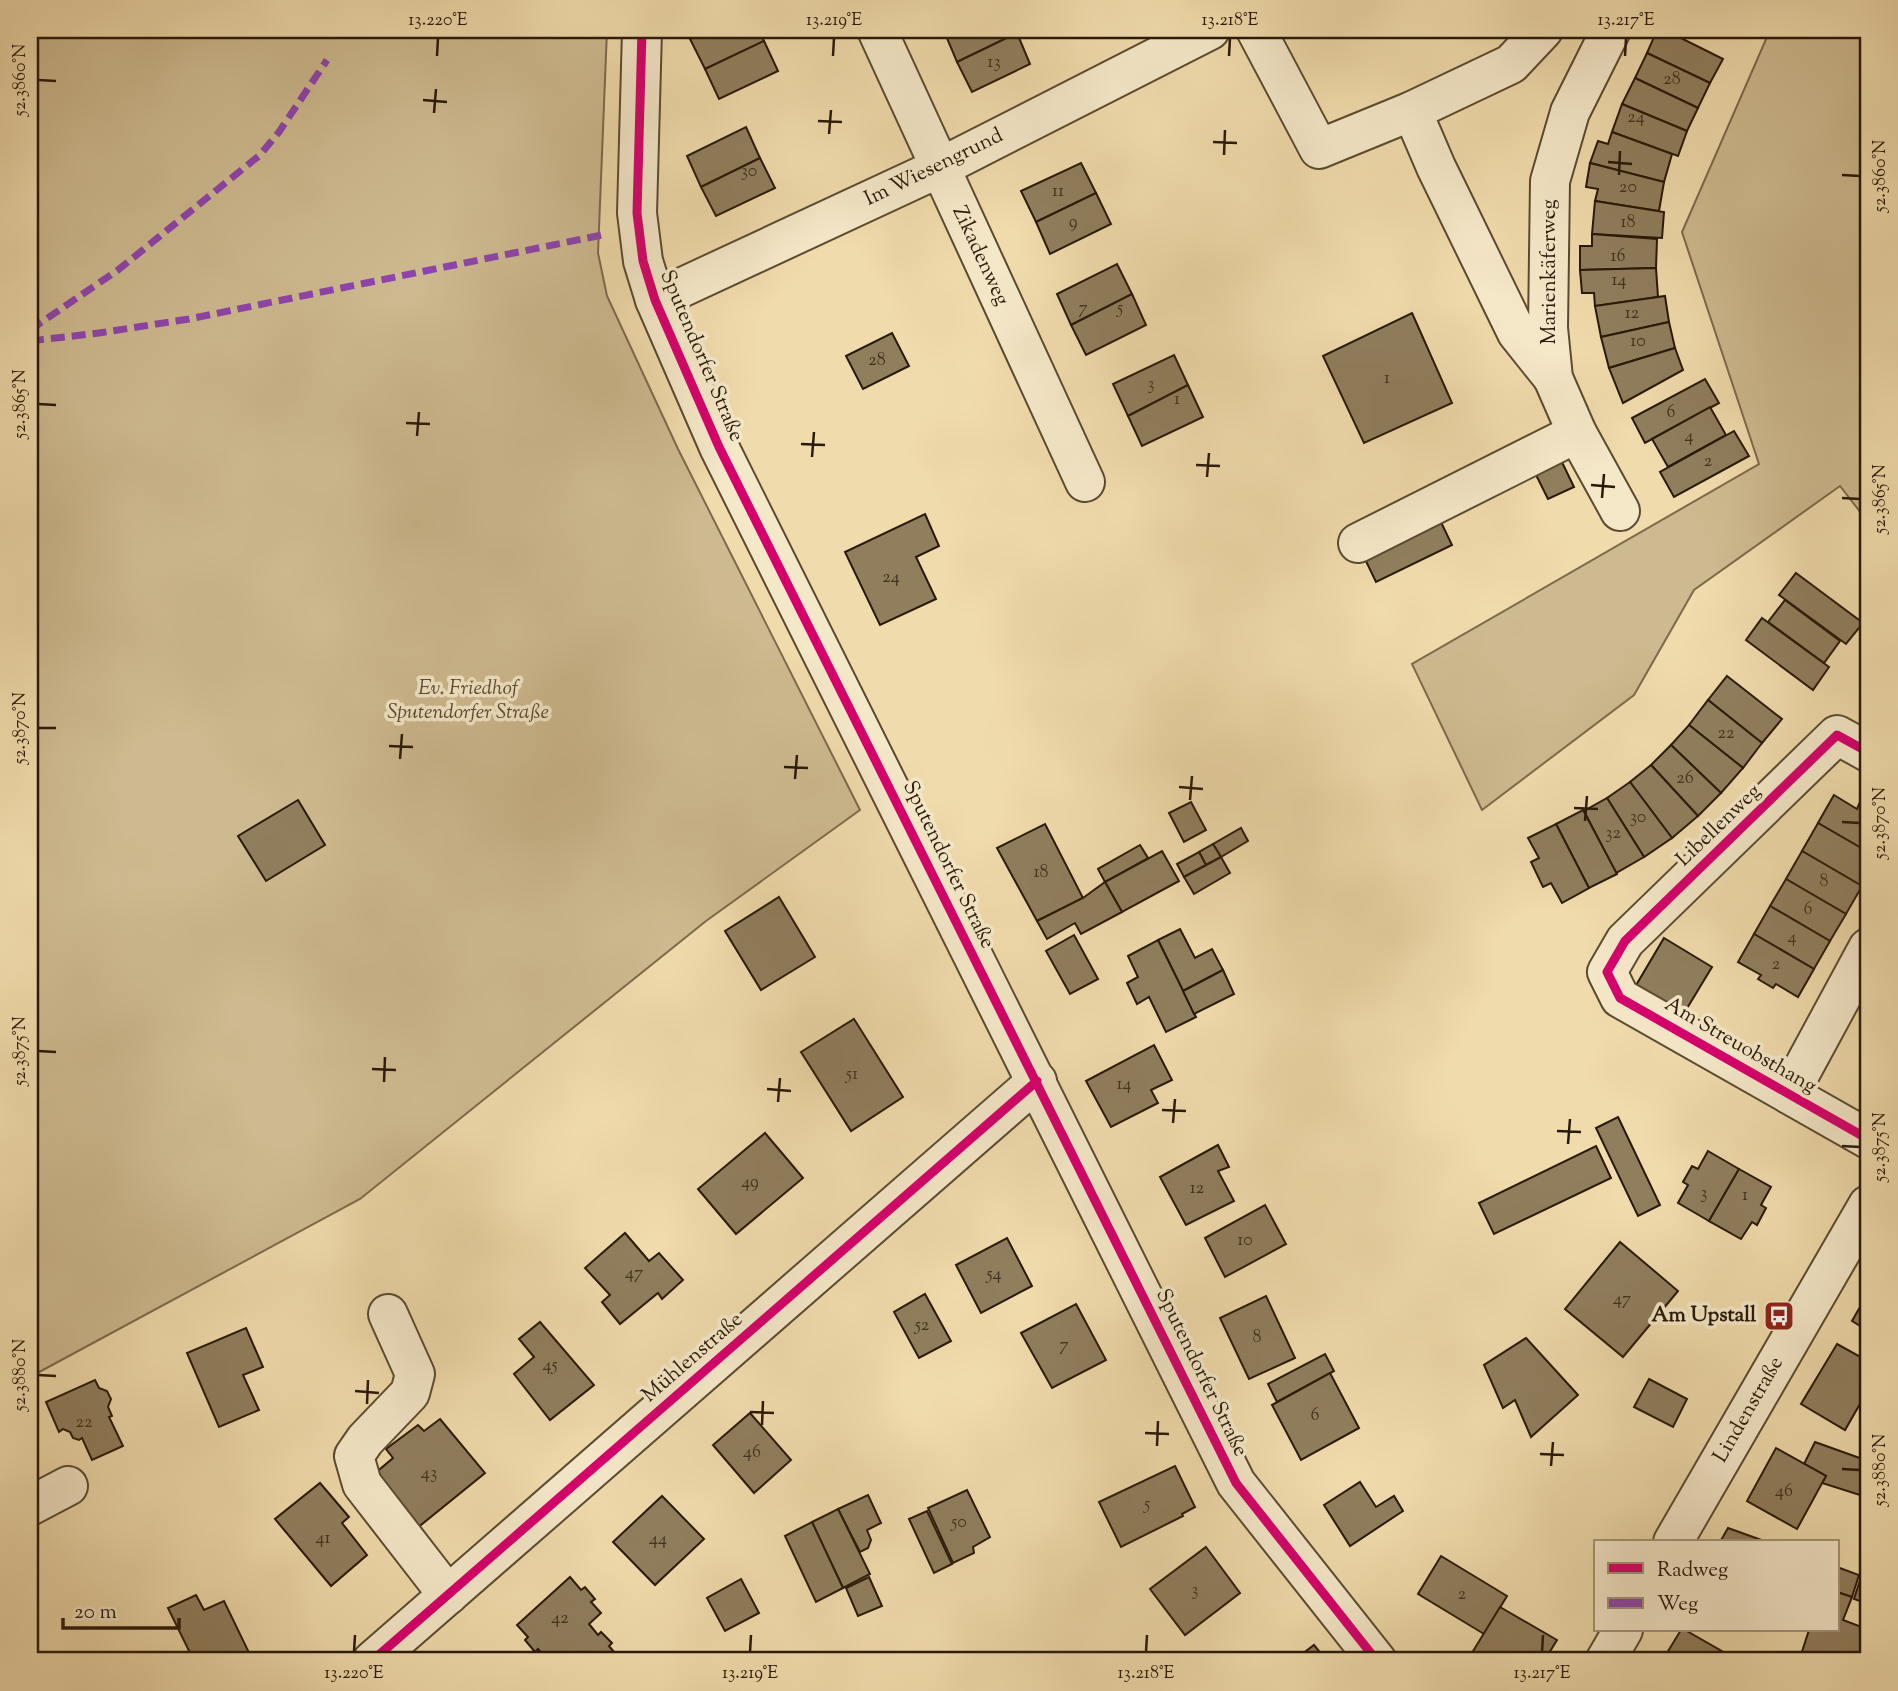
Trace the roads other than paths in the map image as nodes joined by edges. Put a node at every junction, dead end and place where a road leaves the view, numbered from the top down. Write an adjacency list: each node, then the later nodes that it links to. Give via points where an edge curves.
1 (642, 30): 10 (street, Sputendorfer Straße, via 637,213 643,261)
2 (877, 30): 9 (street, Zikadenweg)
3 (1210, 30): 9 (street, Im Wiesengrund)
4 (1256, 30): 8 (street, via 1319,149)
5 (1611, 30): 7 (street, Marienkäferweg)
6 (1541, 33): 7 (street); 8 (street, via 1511,64)
7 (1593, 64): 11 (street, Marienkäferweg, via 1570,112 1550,181 1548,328)
8 (1412, 111): 11 (street, via 1517,333)
9 (939, 168): 10 (street, Im Wiesengrund); 13 (street, Zikadenweg)
10 (655, 300): 19 (street, Sputendorfer Straße, via 719,447)
11 (1553, 378): 12 (street, Marienkäferweg)
12 (1577, 433): 14 (street, Marienkäferweg); 15 (street)
13 (1086, 482)
14 (1620, 511)
15 (1358, 543)
16 (1868, 752): 18 (street, Libellenweg, via 1837,735 1625,942)
17 (1868, 948): 20 (street)
18 (1607, 972): 20 (street, Am Streuobsthang, via 1620,998)
19 (1037, 1081): 27 (street, Mühlenstraße); 30 (street, Sputendorfer Straße, via 1236,1483)
20 (1789, 1094): 21 (street, Am Streuobsthang)
21 (1868, 1139)
22 (1868, 1205): 26 (street, Lindenstraße)
23 (388, 1314): 27 (street, via 415,1374 410,1393 354,1456 362,1484)
24 (68, 1486): 25 (street)
25 (30, 1506)
26 (1674, 1540)
27 (448, 1595): 29 (street, Mühlenstraße)
28 (1622, 1632): 31 (street)
29 (372, 1661)
30 (1377, 1661)
31 (1605, 1661)

